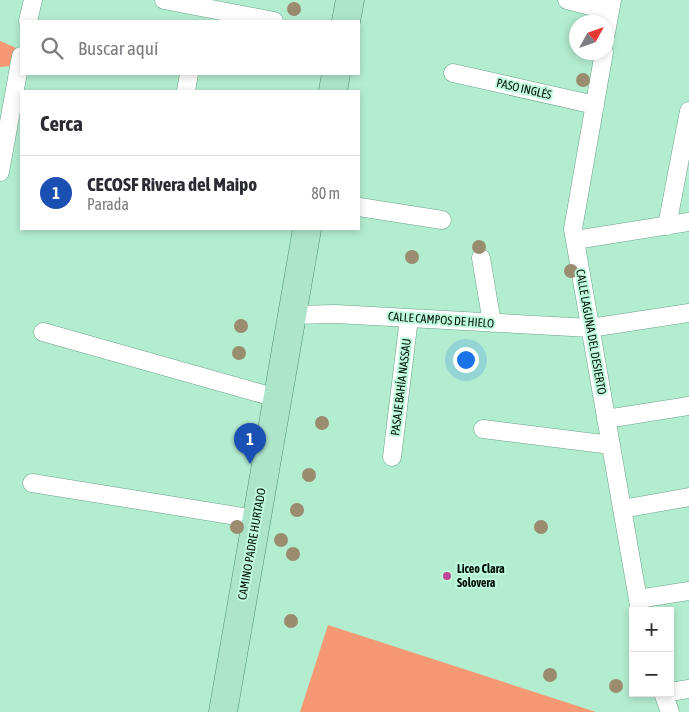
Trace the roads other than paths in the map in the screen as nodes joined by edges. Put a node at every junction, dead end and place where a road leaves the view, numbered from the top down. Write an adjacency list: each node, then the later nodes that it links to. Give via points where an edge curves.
1 (33, 0): 7 (street)
2 (164, 0): 6 (street)
3 (350, 0): 9 (main road)
4 (567, 0): 5 (street)
5 (611, 5)
6 (200, 14): 8 (street)
7 (28, 20)
8 (263, 20)
9 (346, 20)
10 (603, 60): 17 (street, CALLE LAGUNA DEL DESIERTO)
11 (20, 62): 19 (street)
12 (453, 73): 17 (street, PASO INGLÉS)
13 (189, 75): 15 (street)
14 (336, 75): 16 (main road)
15 (186, 90)
16 (333, 90)
17 (595, 105): 25 (street, CALLE LAGUNA DEL DESIERTO, via 573,229)
18 (689, 111): 23 (street)
19 (0, 172)
20 (360, 207): 21 (street)
21 (442, 220)
22 (689, 222): 23 (street)
23 (667, 226): 25 (street)
24 (307, 230): 28 (main road, CAMINO PADRE HURTADO)
25 (575, 240): 31 (street, CALLE LAGUNA DEL DESIERTO)
26 (481, 258): 30 (street)
27 (689, 313): 31 (street, CALLE CAMPOS DE HIELO)
28 (291, 315): 29 (street, CALLE CAMPOS DE HIELO); 33 (main road, CAMINO PADRE HURTADO)
29 (409, 318): 30 (street, CALLE CAMPOS DE HIELO); 38 (street, PASAJE BAHÍA NASSAU)
30 (492, 323): 31 (street, CALLE CAMPOS DE HIELO)
31 (590, 328): 35 (street, CALLE LAGUNA DEL DESIERTO)
32 (43, 332): 33 (street)
33 (277, 398): 42 (main road, CAMINO PADRE HURTADO)
34 (689, 406): 35 (street)
35 (606, 418): 37 (street, CALLE LAGUNA DEL DESIERTO)
36 (483, 429): 37 (street)
37 (611, 445): 41 (street, CALLE LAGUNA DEL DESIERTO)
38 (392, 457)
39 (32, 483): 42 (street)
40 (689, 498): 41 (street)
41 (622, 509): 44 (street, CALLE LAGUNA DEL DESIERTO)
42 (256, 519): 48 (main road, CAMINO PADRE HURTADO)
43 (689, 591): 44 (street)
44 (639, 605)
45 (689, 688): 46 (street)
46 (674, 691)
47 (664, 697): 49 (street)
48 (223, 712)
49 (670, 712)

